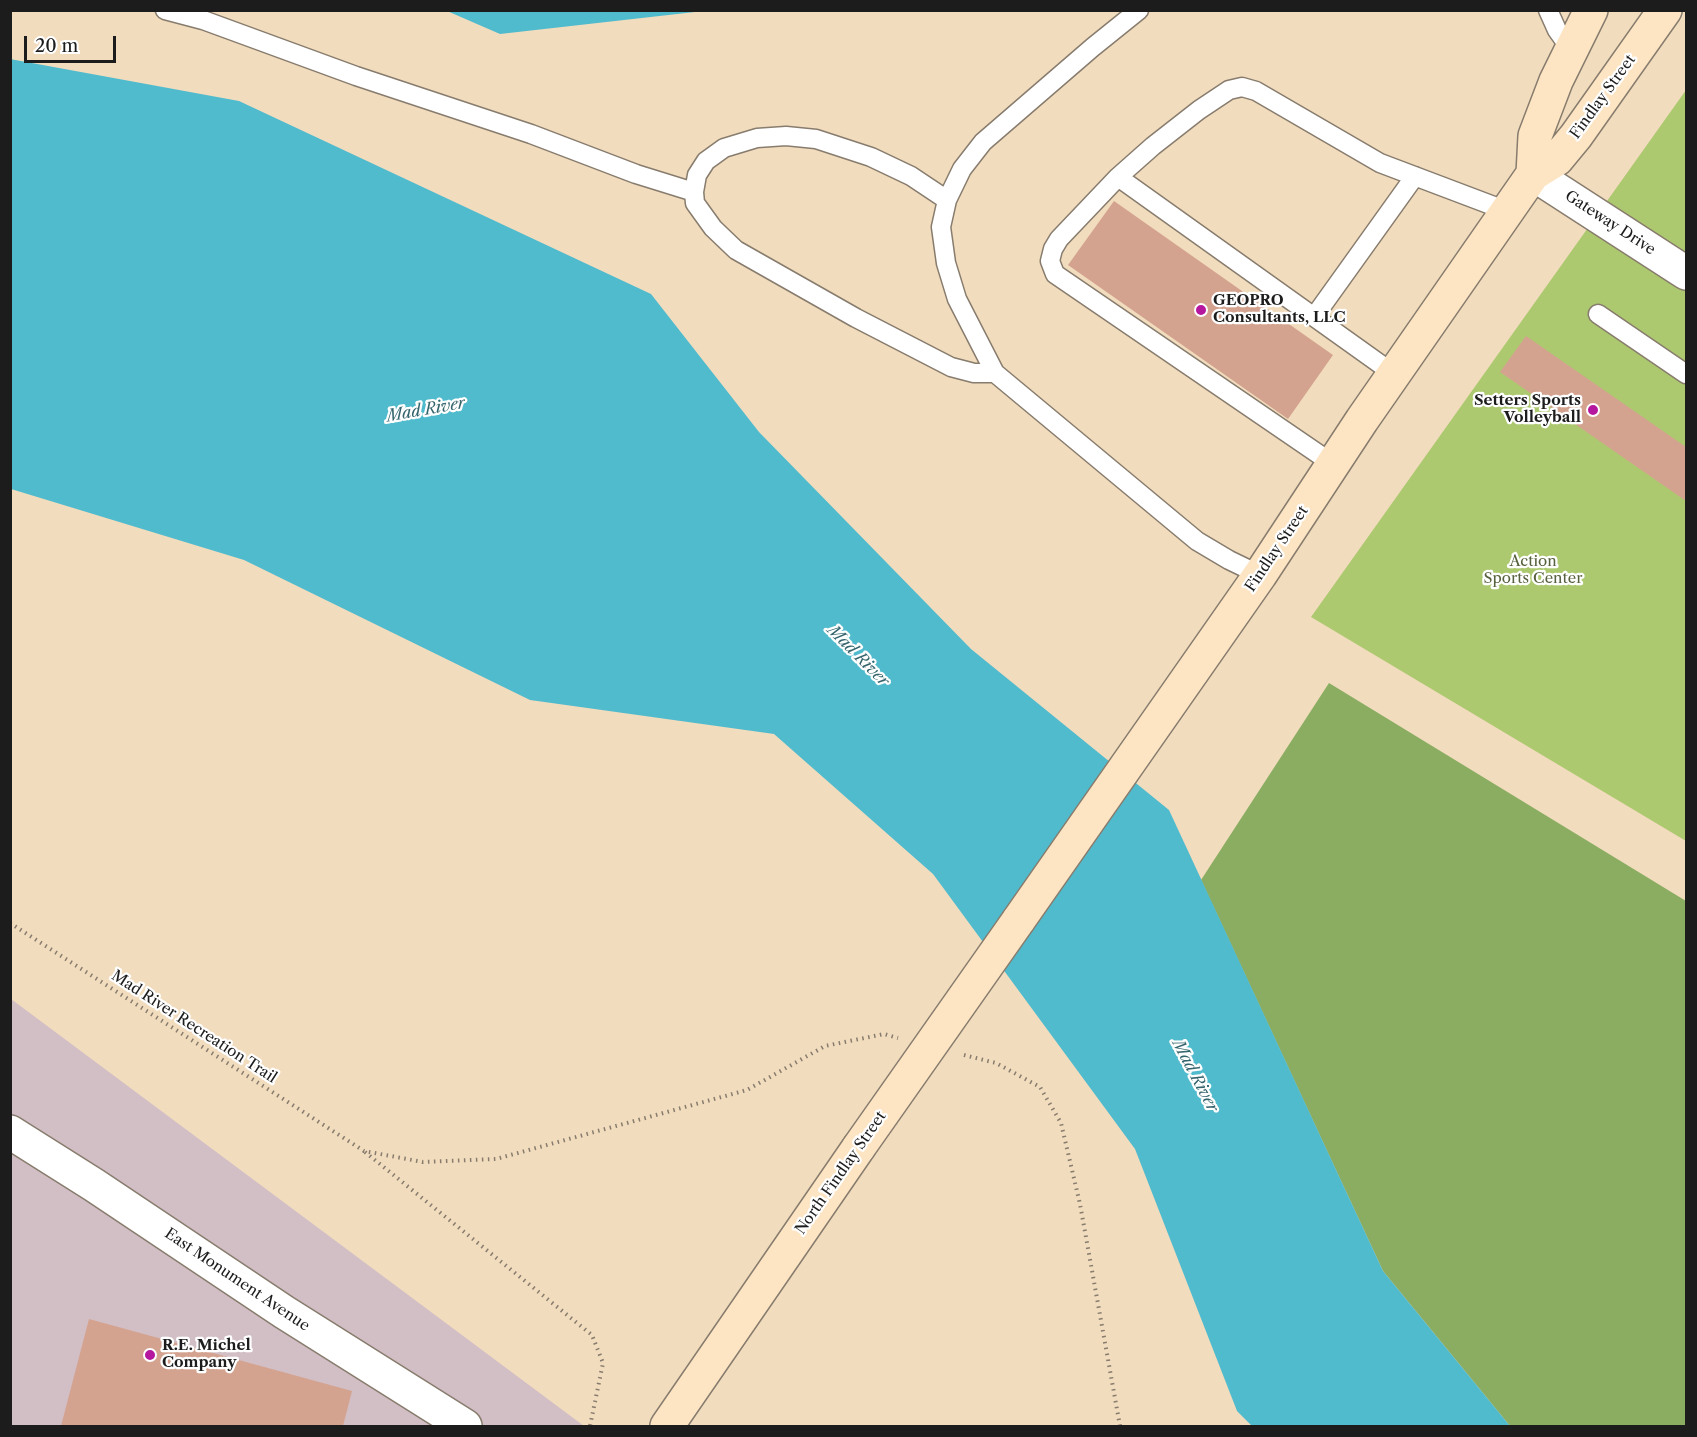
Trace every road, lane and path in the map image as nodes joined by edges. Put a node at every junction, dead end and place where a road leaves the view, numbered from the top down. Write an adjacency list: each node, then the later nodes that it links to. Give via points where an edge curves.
1 (165, 10): 10 (lane)
2 (1139, 10): 11 (lane, via 983,142 962,169)
3 (1548, 10): 6 (lane)
4 (1591, 10): 6 (main road)
5 (1665, 10): 7 (main road, Findlay Street, via 1576,136 1557,159)
6 (1572, 51): 7 (main road, via 1535,136)
7 (1533, 174): 12 (main road, Findlay Street); 13 (street, Gateway Drive)
8 (1415, 176): 9 (lane, via 1380,163 1256,91 1242,87 1229,90 1199,110); 12 (lane); 15 (lane)
9 (1118, 177): 15 (lane); 19 (lane, via 1059,239 1050,261 1055,274)
10 (694, 192): 11 (lane, via 706,161 724,148 757,138 786,136 816,139 871,157 911,176); 16 (lane, via 695,203 713,228 736,250 951,367 974,374)
11 (947, 200): 16 (lane, via 940,227 945,263 957,299)
12 (1507, 211): 17 (main road, Findlay Street)
13 (1686, 273)
14 (1598, 314): 18 (lane)
15 (1314, 317): 17 (lane)
16 (995, 373): 20 (lane, via 1197,541)
17 (1394, 374): 19 (main road, Findlay Street)
18 (1686, 374)
19 (1333, 464): 20 (main road, Findlay Street)
20 (1260, 575): 21 (main road, Findlay Street)
21 (1018, 921): 26 (main road, North Findlay Street, bridge)
22 (10, 922): 25 (path, Mad River Recreation Trail, via 364,1152 592,1335 603,1363)
23 (10, 1132): 24 (street, East Monument Avenue)
24 (465, 1426)
25 (590, 1426)
26 (667, 1426)

